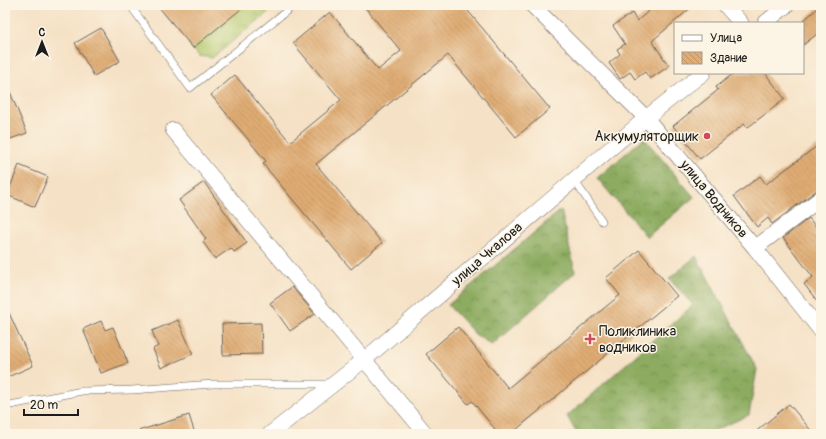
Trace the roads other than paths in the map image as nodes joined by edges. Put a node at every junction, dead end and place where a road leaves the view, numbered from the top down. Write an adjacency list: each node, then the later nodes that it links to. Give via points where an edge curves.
1 (130, 5): 2 (lane, via 190,88)
2 (294, 5)
3 (532, 5): 9 (street, улица Водников)
4 (726, 5): 6 (street)
5 (787, 5): 7 (street)
6 (740, 22)
7 (766, 22)
8 (702, 74): 9 (street, улица Чкалова)
9 (646, 118): 11 (street, улица Чкалова); 14 (street, улица Водников)
10 (173, 130): 16 (street)
11 (574, 180): 13 (lane); 16 (street, улица Чкалова)
12 (821, 198): 14 (street)
13 (602, 221)
14 (755, 248): 15 (street, улица Водников)
15 (821, 331)
16 (364, 360): 17 (street, улица Чкалова); 20 (street)
17 (334, 384): 18 (lane, via 213,384 82,391); 19 (street, улица Чкалова)
18 (5, 406)
19 (270, 434)
20 (426, 434)

